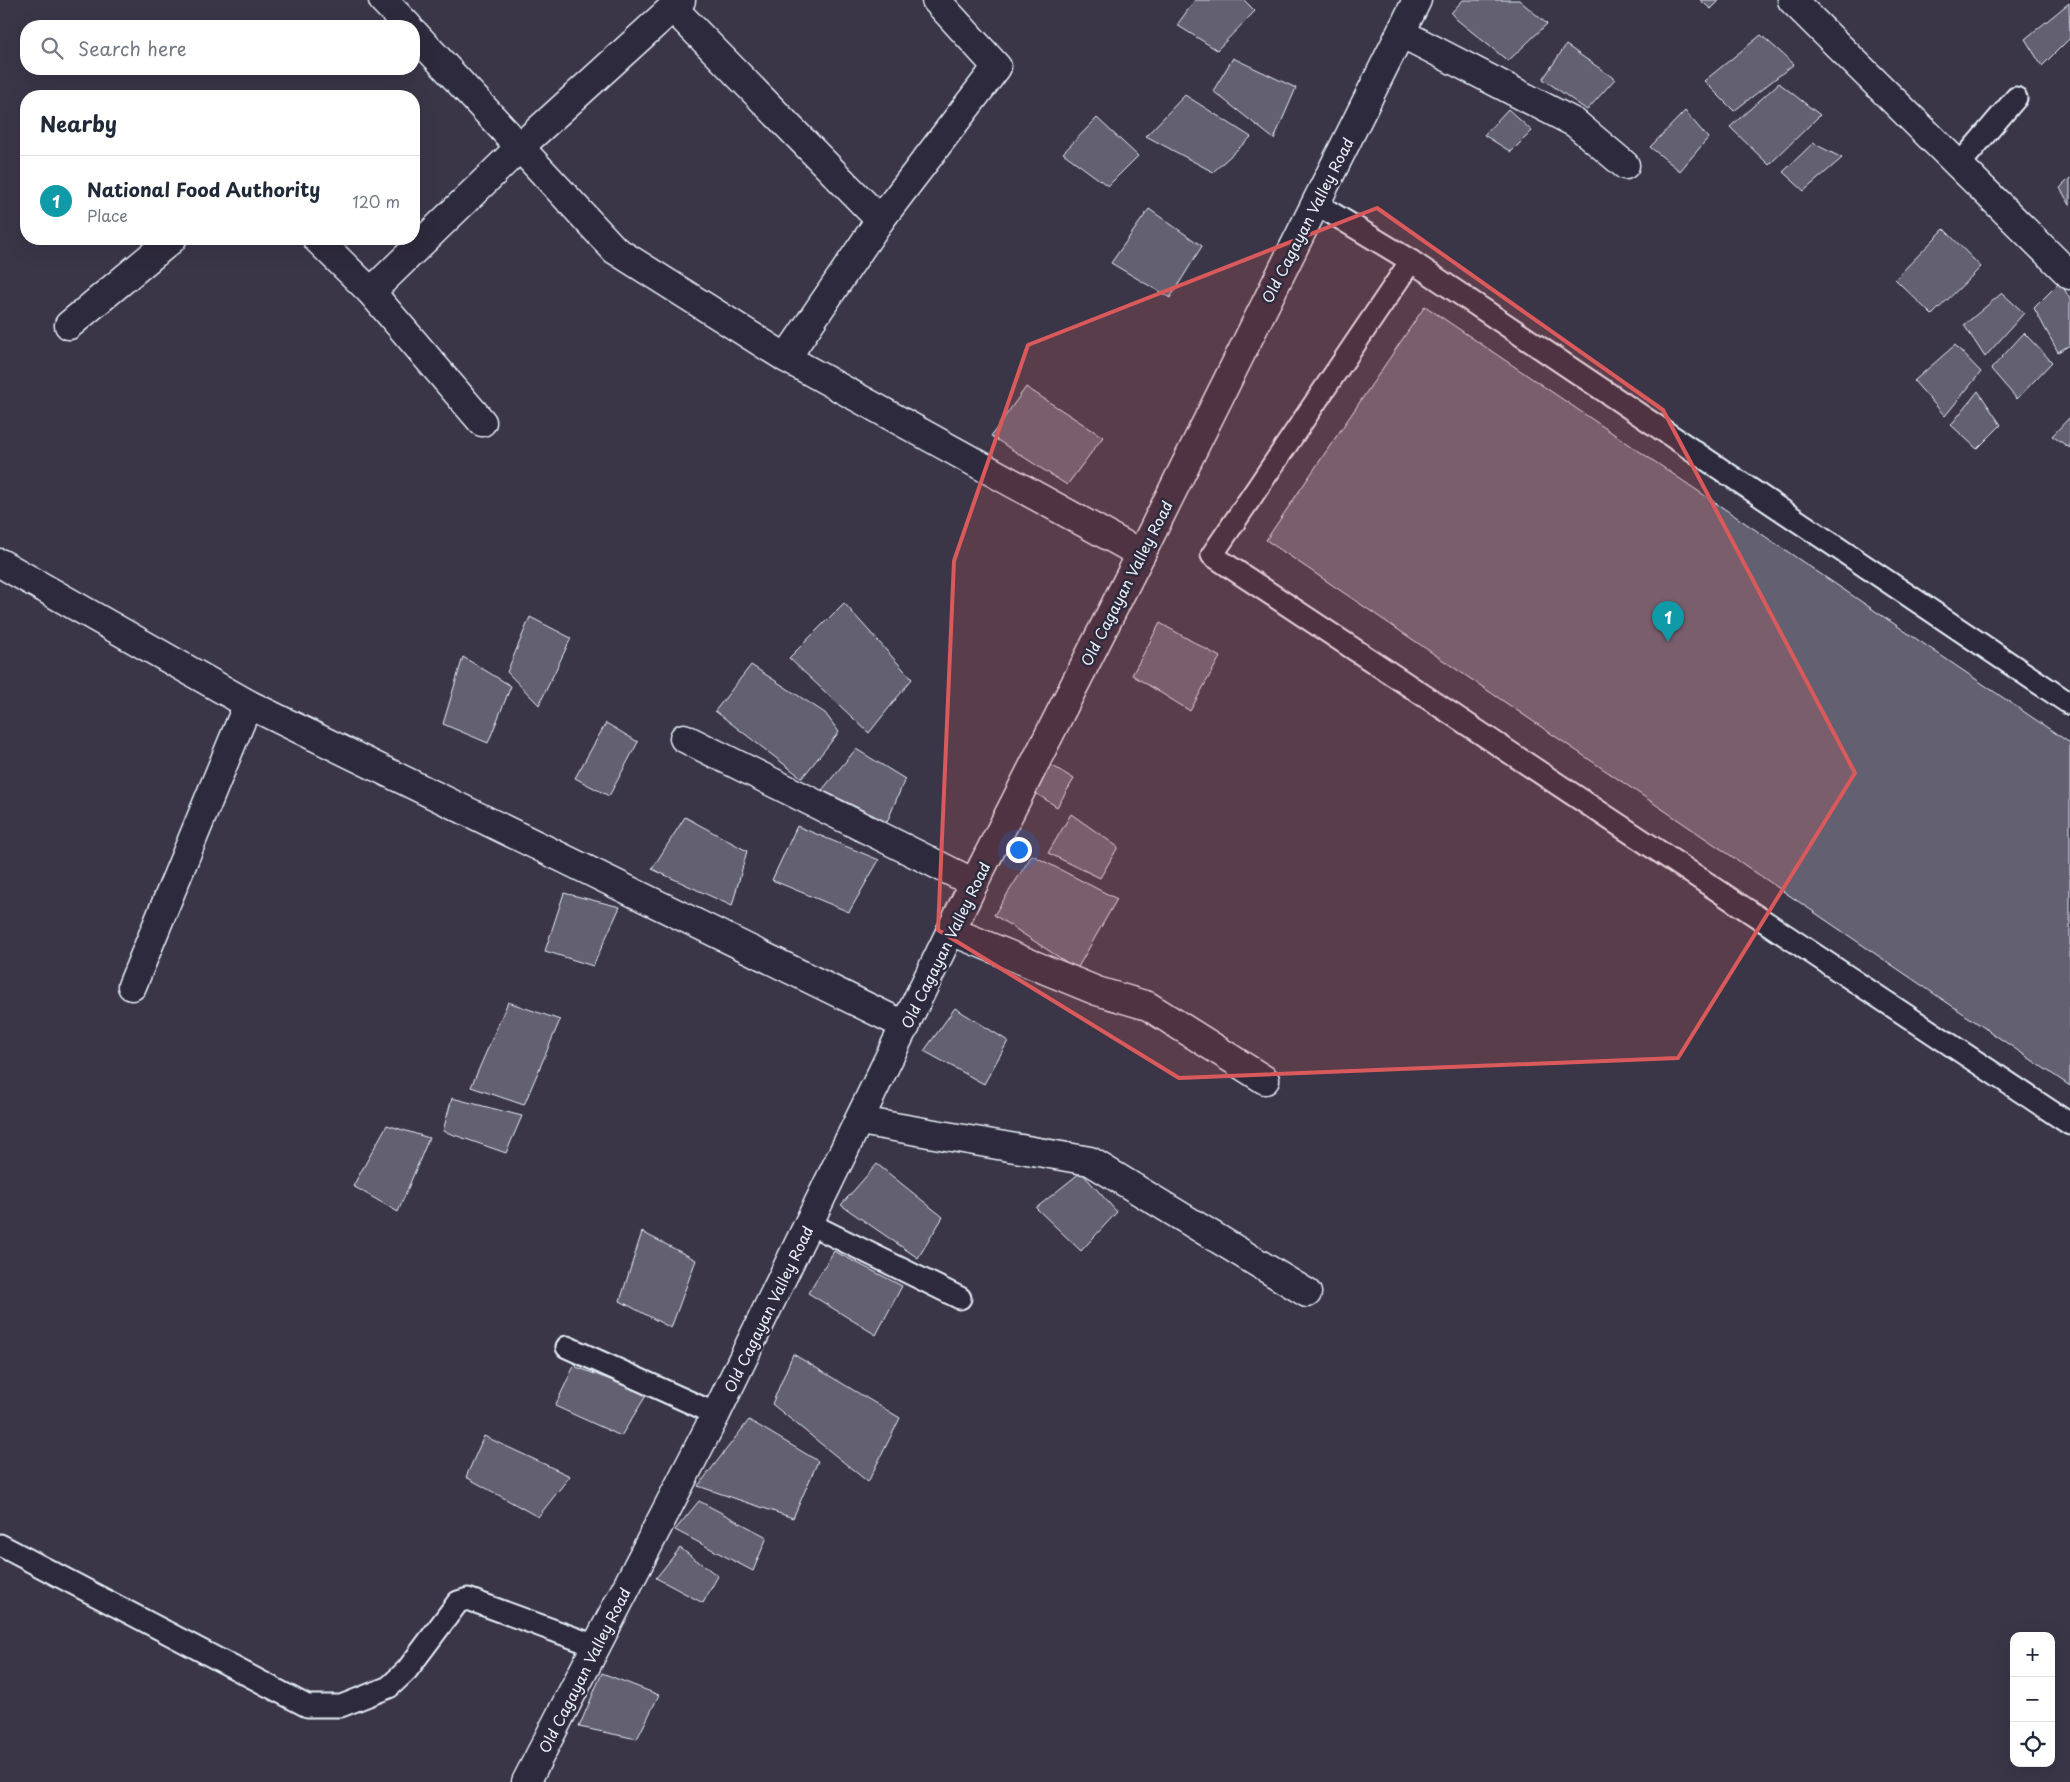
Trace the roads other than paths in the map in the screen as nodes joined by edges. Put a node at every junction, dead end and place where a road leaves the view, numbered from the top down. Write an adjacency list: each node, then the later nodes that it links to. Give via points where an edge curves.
1 (383, 0): 6 (street)
2 (936, 0): 14 (street, via 997,67)
3 (1417, 0): 7 (street, Old Cagayan Valley Road)
4 (1792, 0): 12 (street)
5 (677, 4): 10 (street); 14 (street)
6 (402, 20)
7 (1401, 32): 11 (street, via 1575,123); 13 (street, Old Cagayan Valley Road)
8 (420, 39): 10 (street)
9 (2016, 98): 12 (lane)
10 (521, 146): 15 (street); 23 (street, via 615,250)
11 (1626, 164)
12 (1960, 165): 20 (street)
13 (1315, 203): 19 (lane); 25 (street, Old Cagayan Valley Road)
14 (880, 220): 23 (street)
15 (420, 244)
16 (165, 245): 22 (street)
17 (323, 245): 21 (street)
18 (419, 245): 21 (street)
19 (1411, 261): 28 (lane); 36 (lane, via 1212,554)
20 (2070, 276)
21 (371, 292): 24 (street)
22 (69, 326)
23 (786, 358): 25 (street)
24 (482, 422)
25 (1141, 554): 30 (street, Old Cagayan Valley Road)
26 (0, 563): 27 (street)
27 (248, 704): 32 (street); 33 (street)
28 (2070, 704)
29 (684, 738): 30 (street)
30 (974, 883): 31 (street, Old Cagayan Valley Road)
31 (951, 931): 33 (street, Old Cagayan Valley Road); 34 (street, via 1097,991 1148,1006)
32 (132, 986)
33 (906, 1026): 35 (street, Old Cagayan Valley Road)
34 (1265, 1080)
35 (860, 1122): 37 (street, Old Cagayan Valley Road); 38 (street, via 1090,1161)
36 (2070, 1124)
37 (810, 1224): 39 (lane); 41 (street, Old Cagayan Valley Road)
38 (1307, 1293)
39 (960, 1298)
40 (567, 1347): 41 (lane)
41 (716, 1414): 43 (street, Old Cagayan Valley Road)
42 (0, 1545): 43 (lane, via 307,1706 342,1706 389,1687 407,1670 458,1602 468,1599)
43 (596, 1646): 44 (street, Old Cagayan Valley Road)
44 (526, 1782)

